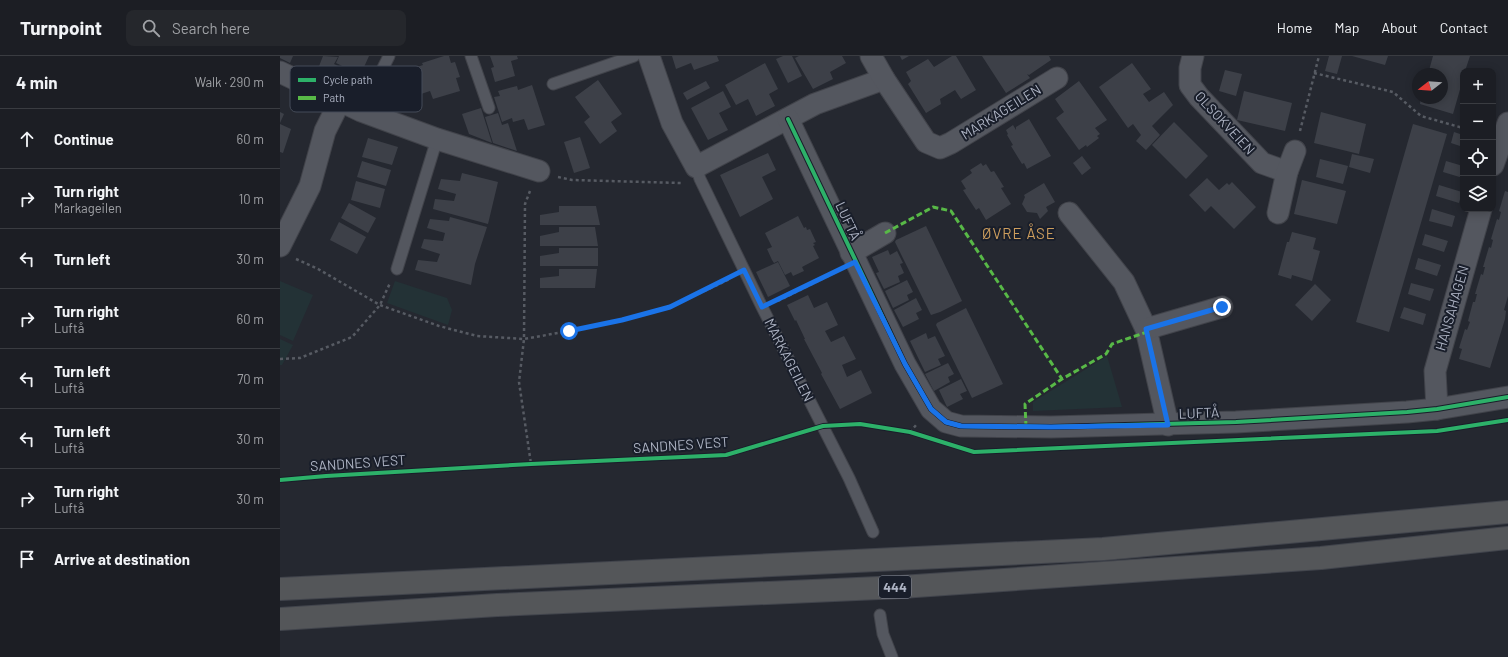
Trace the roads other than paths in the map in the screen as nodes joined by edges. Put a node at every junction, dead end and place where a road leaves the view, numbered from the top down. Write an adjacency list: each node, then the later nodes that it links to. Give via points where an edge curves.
1 (389, 56): 7 (lane)
2 (471, 56): 13 (lane)
3 (634, 56): 12 (lane)
4 (649, 56): 23 (street, MARKAGEILEN, via 672,123)
5 (871, 56): 11 (street, MARKAGEILEN)
6 (1193, 56): 22 (street, OLSOKVEIEN, via 1190,84 1199,98 1262,163)
7 (384, 66)
8 (280, 72): 9 (street)
9 (290, 77)
10 (1057, 78): 11 (street, MARKAGEILEN, via 940,148 926,142)
11 (884, 79): 16 (street, via 815,104)
12 (552, 84)
13 (489, 108)
14 (334, 112): 28 (street, via 325,131 310,186)
15 (364, 112): 18 (street)
16 (788, 119): 23 (street); 29 (street, LUFTÅ)
17 (1508, 123): 20 (street)
18 (437, 139): 21 (street); 30 (lane)
19 (1295, 151): 22 (street)
20 (1496, 157)
21 (539, 171)
22 (1287, 172): 25 (street)
23 (698, 173): 37 (lane, MARKAGEILEN, via 762,307 849,478)
24 (1479, 212): 34 (street, HANSAHAGEN, via 1435,371)
25 (1278, 213)
26 (1069, 214): 32 (street, LUFTÅ, via 1124,282)
27 (885, 233): 29 (street)
28 (286, 252)
29 (853, 258): 35 (street, LUFTÅ, via 905,364 931,409 946,422 961,426)
30 (397, 268)
31 (1222, 307): 32 (street)
32 (1146, 329): 35 (street, LUFTÅ)
33 (1508, 397): 34 (street, LUFTÅ)
34 (1437, 409): 35 (street, LUFTÅ)
35 (1168, 425)
36 (1508, 512): 39 (highway, 444, via 1103,549)
37 (873, 532)
38 (1508, 538): 41 (highway, 444, via 1321,558 917,586)
39 (280, 589)
40 (880, 615): 42 (lane, via 883,634)
41 (280, 619)
42 (892, 657)

